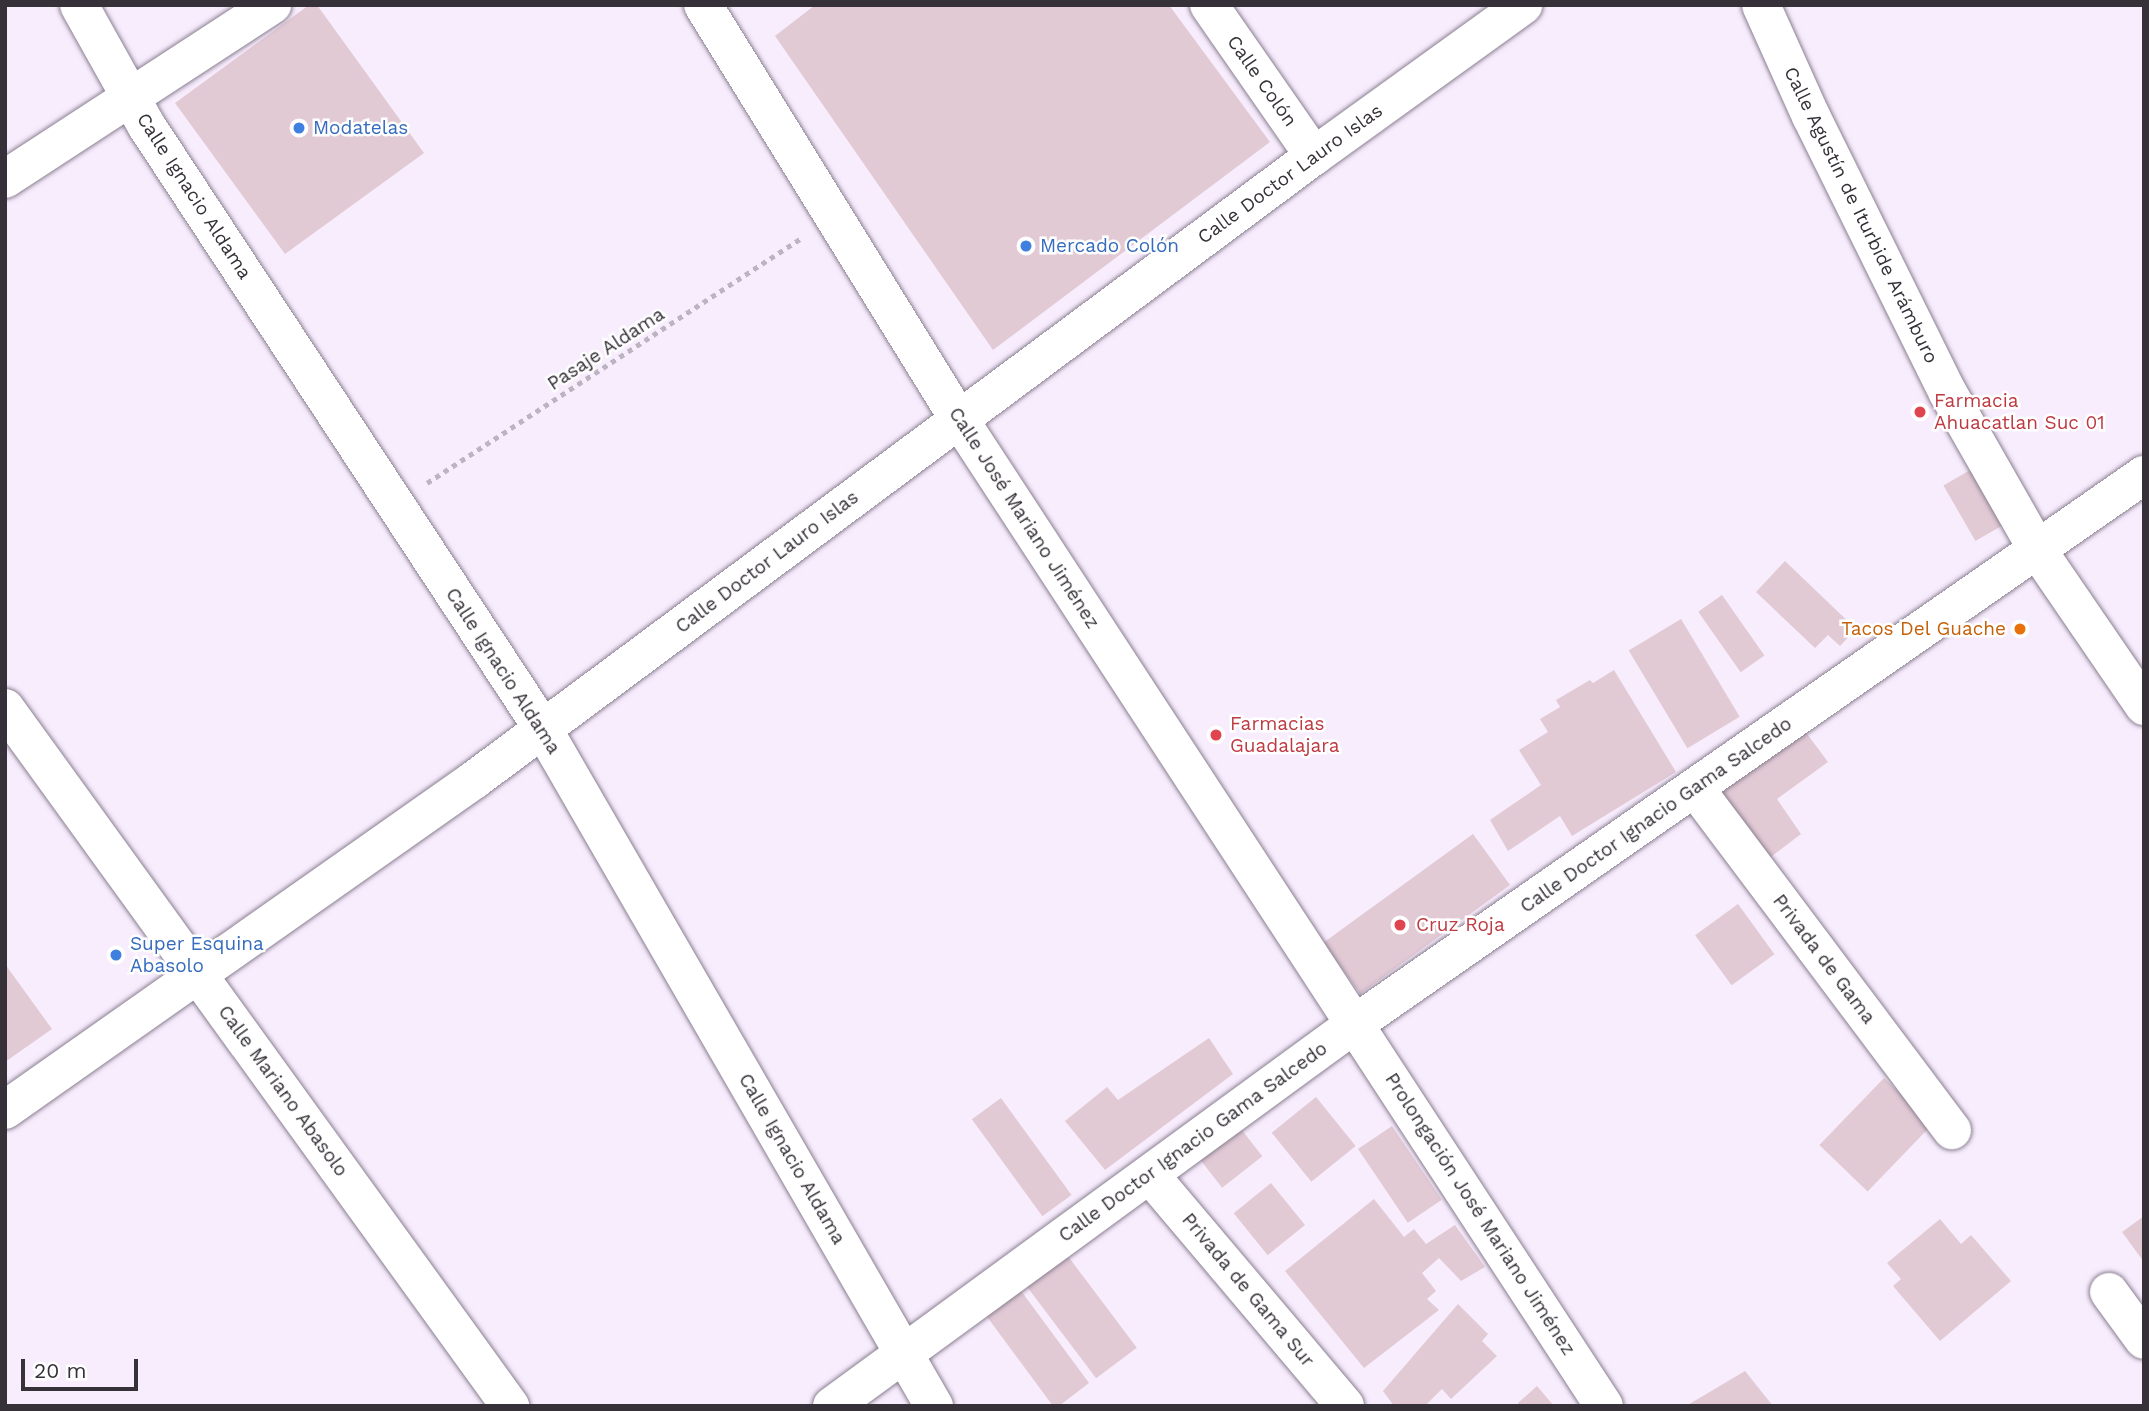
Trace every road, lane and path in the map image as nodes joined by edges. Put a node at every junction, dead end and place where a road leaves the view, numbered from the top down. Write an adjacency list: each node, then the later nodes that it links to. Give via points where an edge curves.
1 (79, 5): 7 (street, Calle Ignacio Aldama)
2 (272, 5): 7 (street)
3 (703, 5): 10 (street, Calle José Mariano Jiménez)
4 (1209, 5): 8 (street, Calle Colón)
5 (1523, 5): 8 (street, Calle Doctor Lauro Islas)
6 (1761, 5): 14 (street, Calle Agustín de Iturbide Arámburo, via 1942,380)
7 (132, 98): 9 (street); 13 (street, Calle Ignacio Aldama)
8 (1314, 156): 11 (street, Calle Doctor Lauro Islas)
9 (5, 179)
10 (833, 217): 11 (street, Calle José Mariano Jiménez); 13 (path, Pasaje Aldama)
11 (959, 419): 17 (street, Calle Doctor Lauro Islas); 20 (street, Calle José Mariano Jiménez)
12 (2144, 475): 14 (street, Calle Doctor Ignacio Gama Salcedo)
13 (395, 504): 17 (street, Calle Ignacio Aldama)
14 (2038, 551): 15 (street, Calle Agustín de Iturbide Arámburo); 18 (street, Calle Doctor Ignacio Gama Salcedo)
15 (2144, 706)
16 (5, 708): 19 (street, Calle Mariano Abasolo)
17 (542, 729): 19 (street, Calle Doctor Lauro Islas); 26 (street, Calle Ignacio Aldama)
18 (1695, 788): 20 (street, Calle Doctor Ignacio Gama Salcedo); 22 (street, Privada de Gama)
19 (198, 973): 21 (street, Calle Doctor Lauro Islas); 27 (street, Calle Mariano Abasolo)
20 (1356, 1023): 23 (street, Calle Doctor Ignacio Gama Salcedo); 31 (street, Prolongación José Mariano Jiménez)
21 (5, 1110)
22 (1952, 1130)
23 (1150, 1175): 26 (street, Calle Doctor Ignacio Gama Salcedo); 30 (street, Privada de Gama Sur)
24 (2109, 1292): 25 (street)
25 (2144, 1339)
26 (904, 1352): 28 (street, Calle Doctor Ignacio Gama Salcedo); 29 (street, Calle Ignacio Aldama)
27 (510, 1406)
28 (832, 1406)
29 (934, 1406)
30 (1345, 1406)
31 (1604, 1406)

